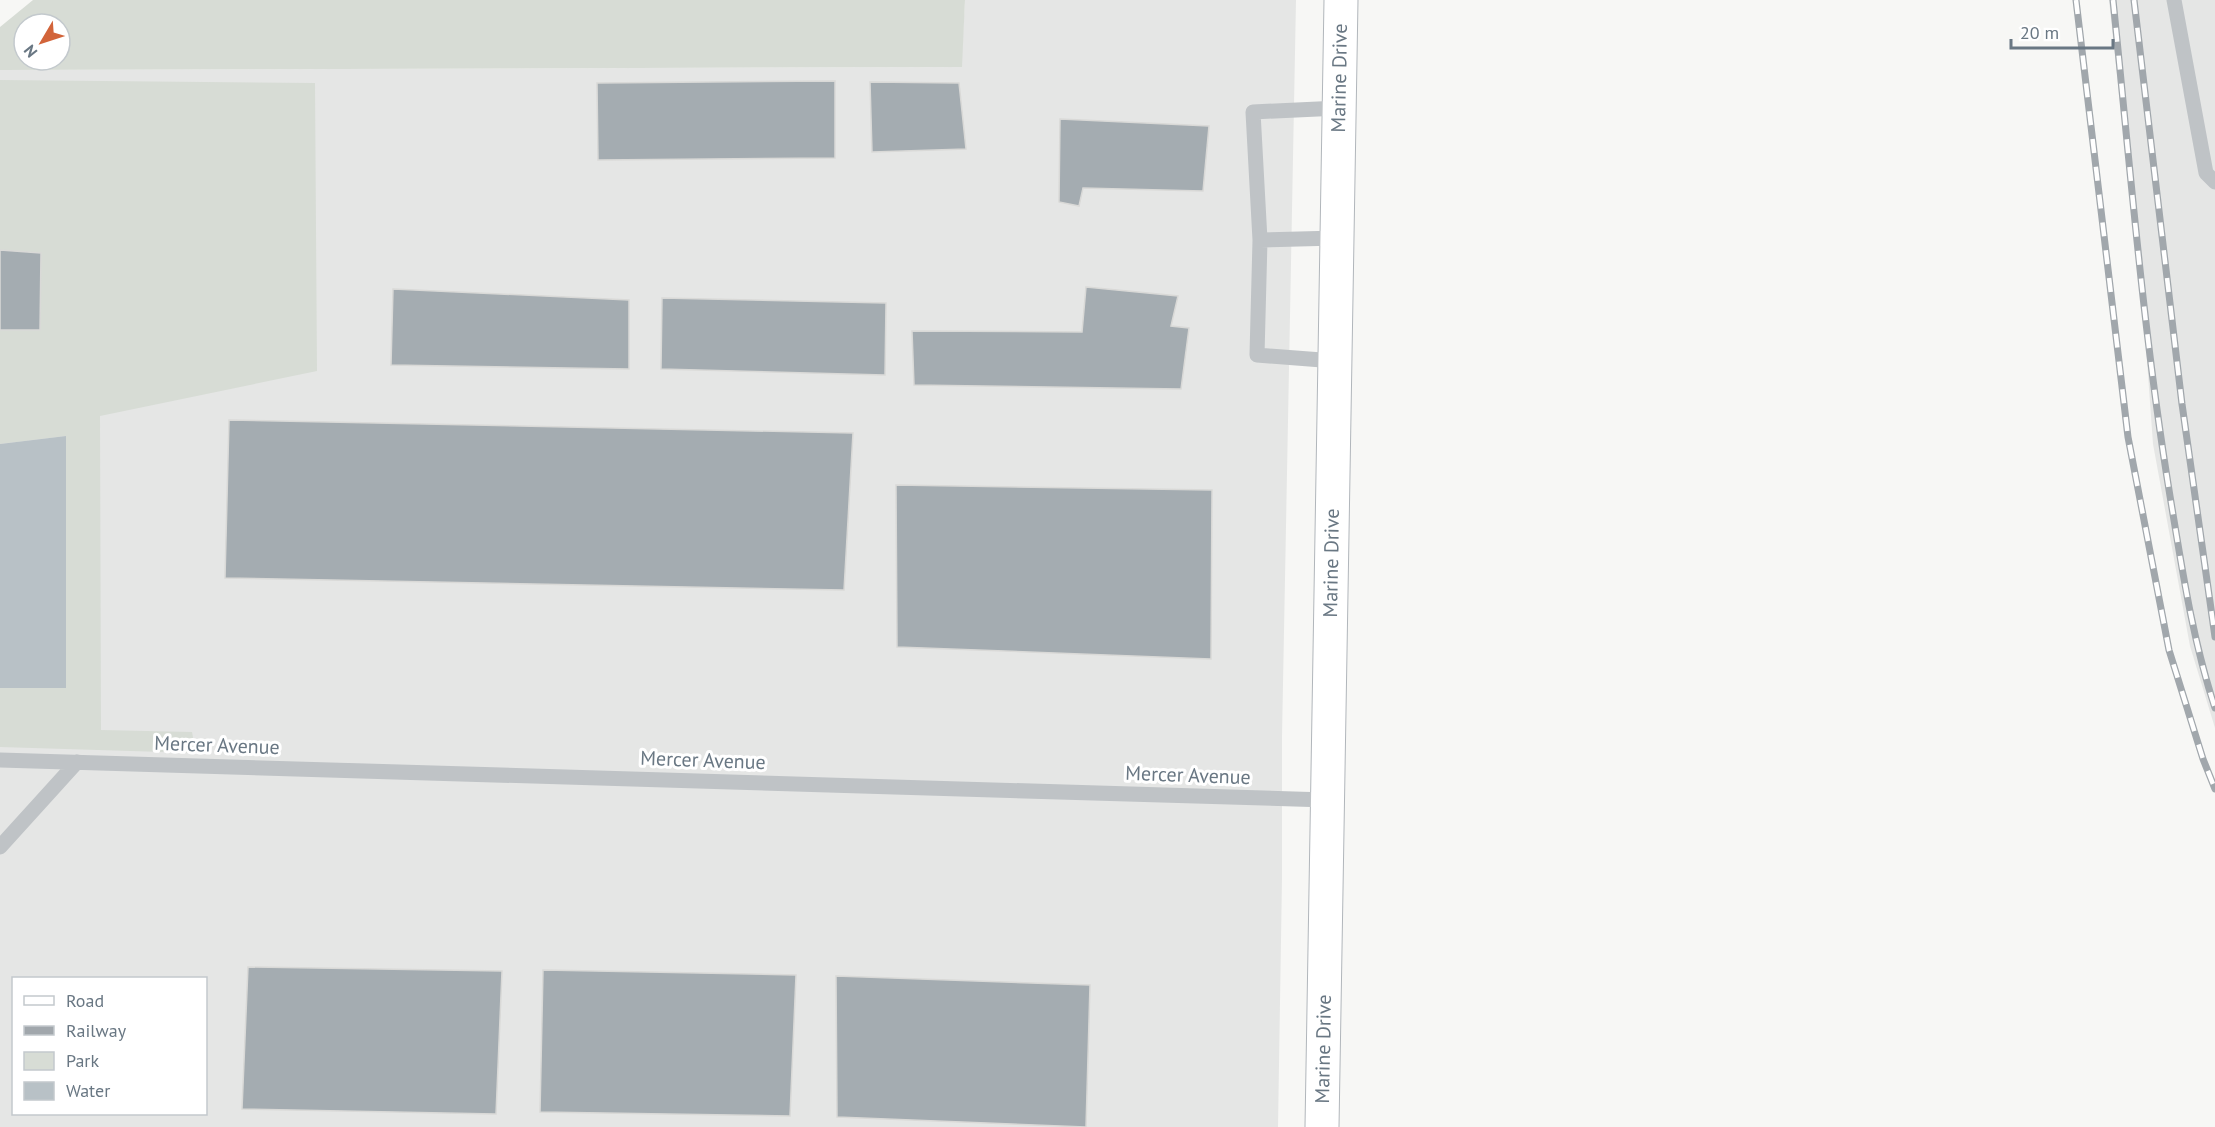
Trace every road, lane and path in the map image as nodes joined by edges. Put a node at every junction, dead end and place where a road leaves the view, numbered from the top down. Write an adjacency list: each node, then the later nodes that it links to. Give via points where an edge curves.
1 (1341, 0): 3 (main road, Marine Drive)
2 (2174, 0): 4 (lane, via 2206,173)
3 (1339, 108): 5 (main road, Marine Drive); 6 (lane, via 1253,112)
4 (2215, 182)
5 (1337, 238): 6 (lane); 7 (main road, Marine Drive)
6 (1260, 240): 7 (lane, via 1257,355)
7 (1335, 361): 10 (main road, Marine Drive)
8 (0, 760): 9 (lane, Mercer Avenue)
9 (77, 762): 10 (lane, Mercer Avenue); 11 (lane)
10 (1327, 800): 12 (main road, Marine Drive)
11 (0, 847)
12 (1322, 1127)

